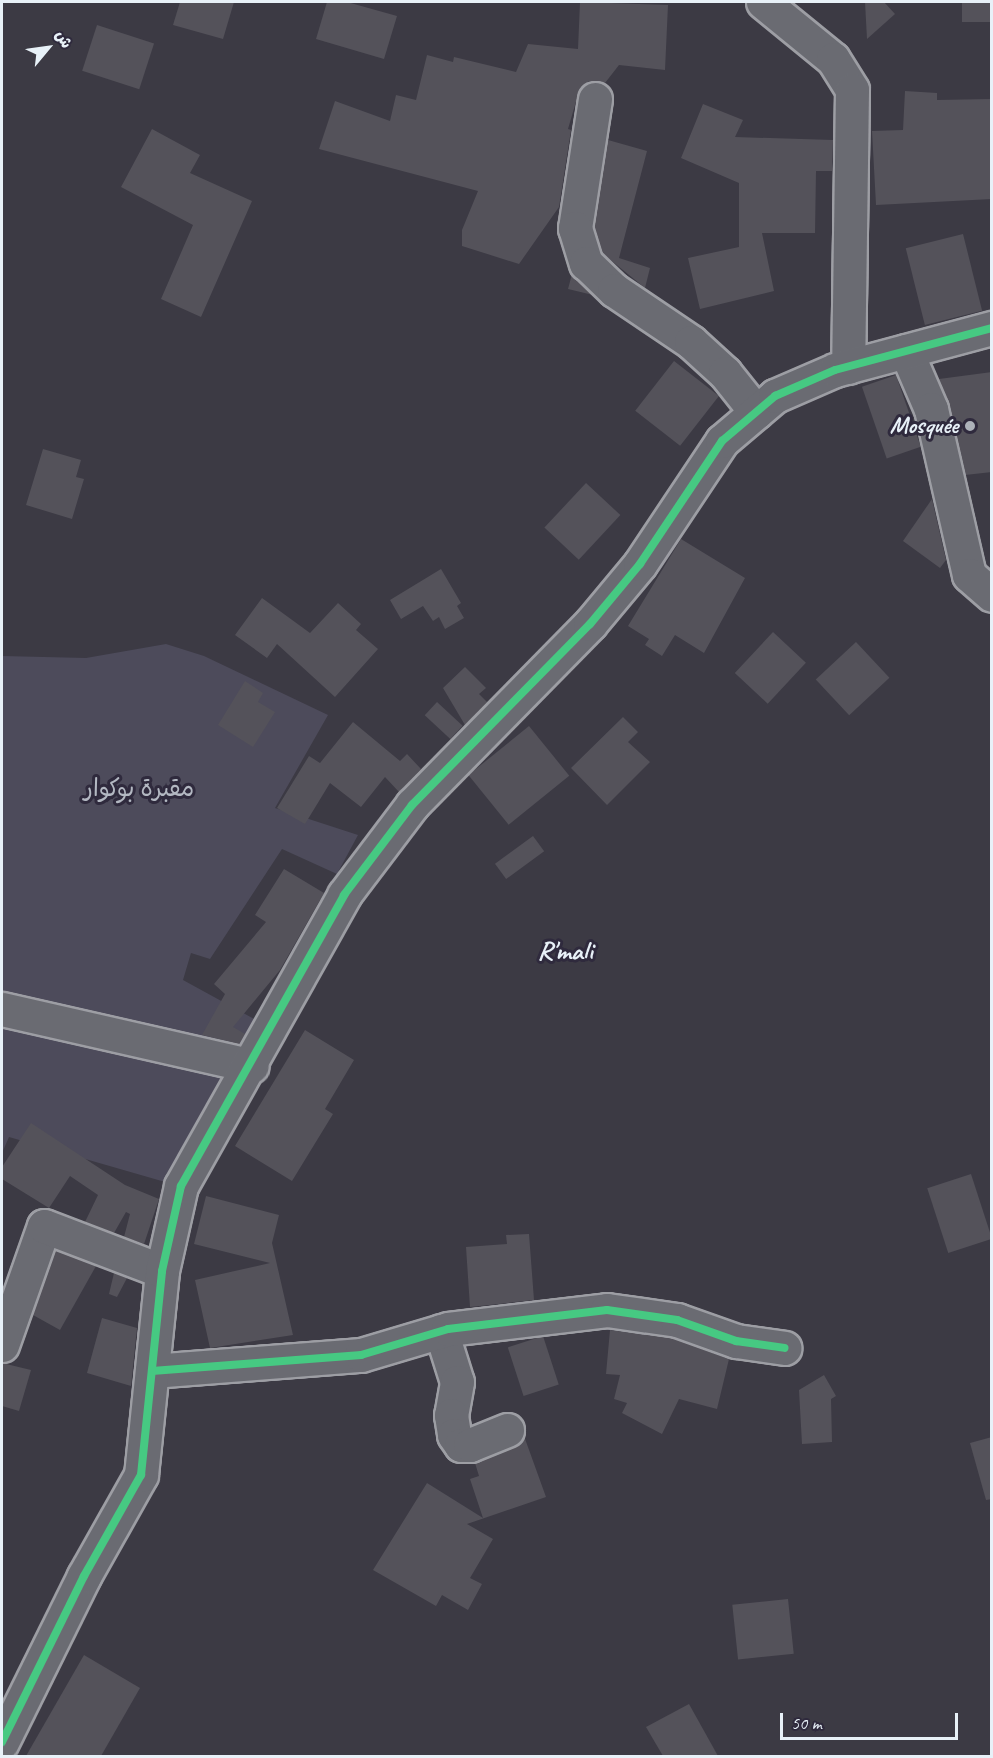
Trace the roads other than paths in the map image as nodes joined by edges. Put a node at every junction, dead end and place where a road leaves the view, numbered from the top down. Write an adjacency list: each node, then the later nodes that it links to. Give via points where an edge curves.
1 (763, 2): 5 (street, via 833,59 852,90)
2 (595, 99): 6 (street, via 575,228 586,262 614,290 691,342 725,373)
3 (992, 328): 4 (street)
4 (906, 351): 5 (street); 7 (street, via 931,409 969,575)
5 (848, 367): 6 (street, via 775,396)
6 (756, 412): 9 (street, via 722,441 640,564 590,624 412,805 344,895)
7 (992, 595)
8 (2, 1009): 9 (street)
9 (252, 1066): 10 (street, via 181,1186)
10 (162, 1270): 12 (street, via 44,1226); 14 (street)
11 (441, 1331): 13 (street, via 607,1310 677,1320 735,1341); 14 (street, via 361,1355); 15 (street, via 457,1382 451,1415 454,1435 461,1445 470,1445)
12 (2, 1345)
13 (785, 1348)
14 (152, 1371): 16 (street, via 141,1474)
15 (507, 1430)
16 (5, 1720)

